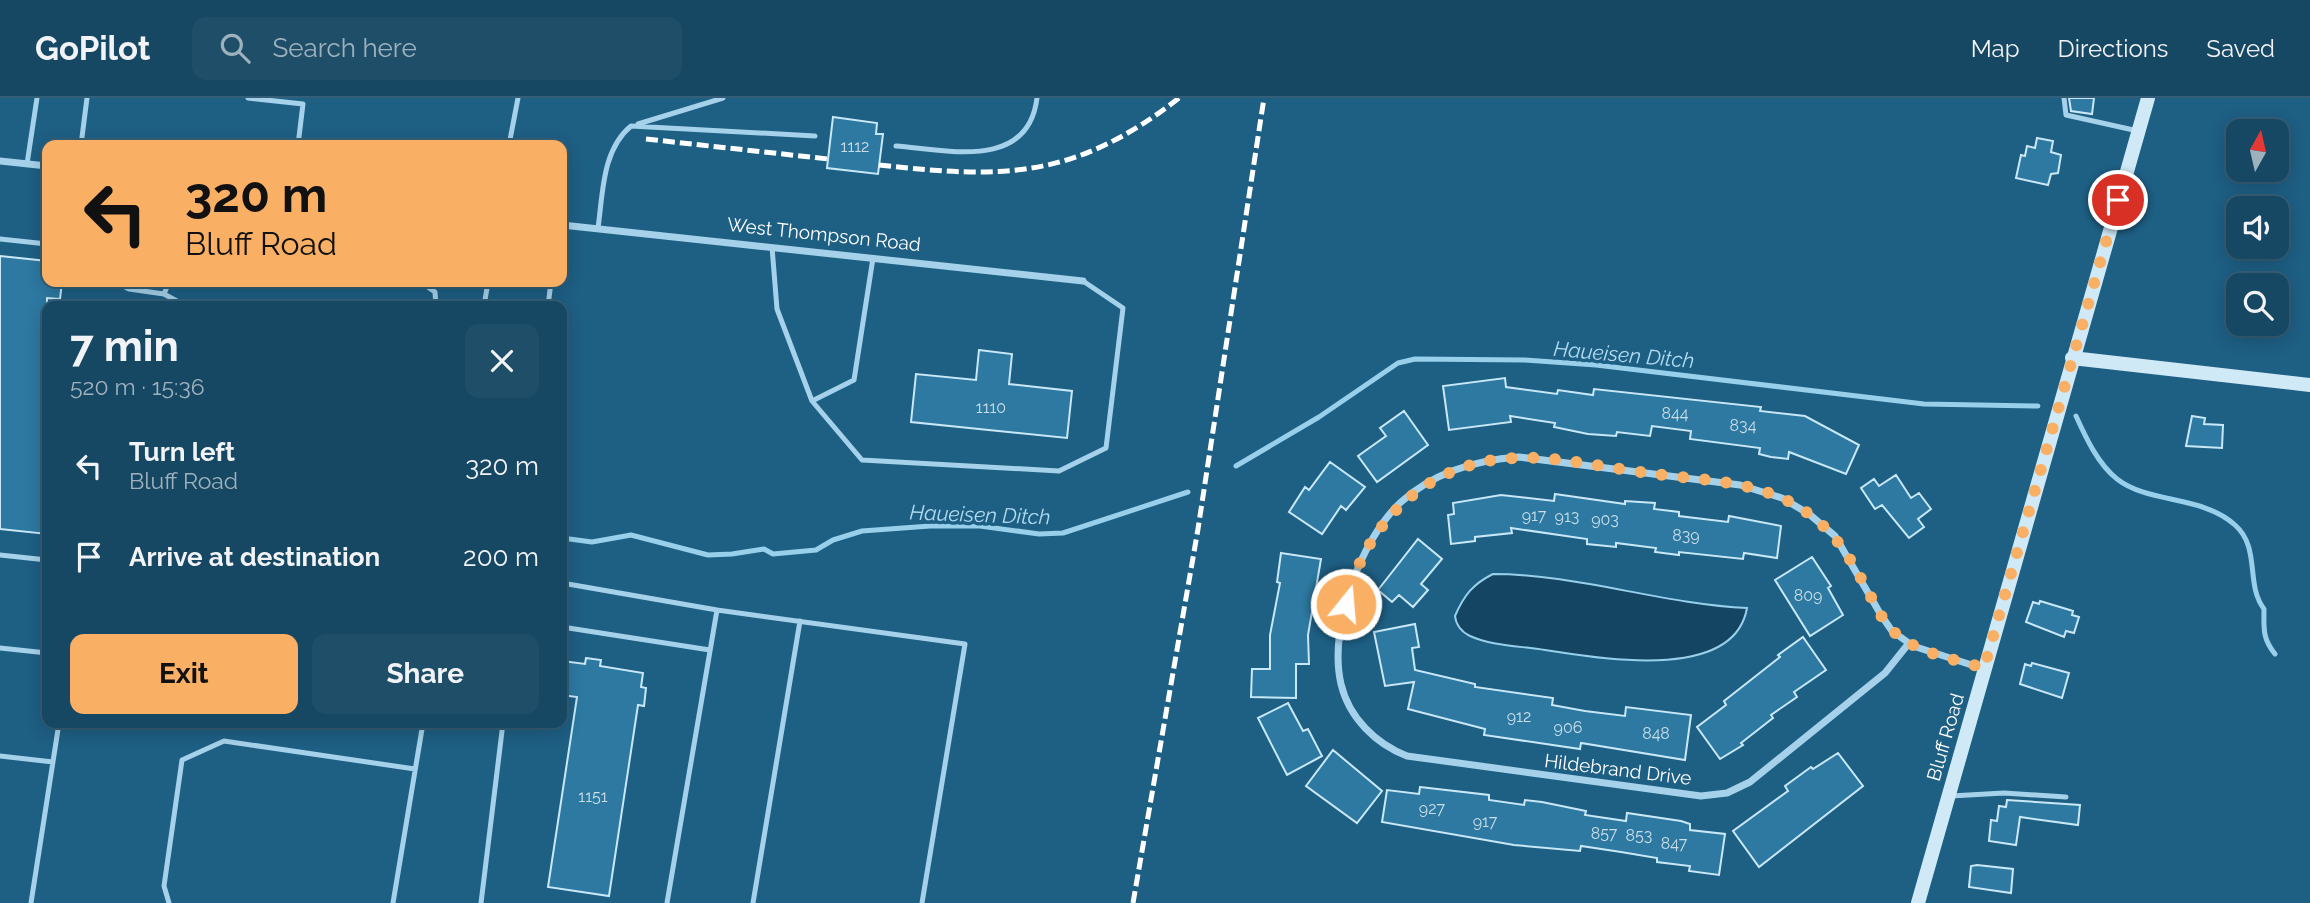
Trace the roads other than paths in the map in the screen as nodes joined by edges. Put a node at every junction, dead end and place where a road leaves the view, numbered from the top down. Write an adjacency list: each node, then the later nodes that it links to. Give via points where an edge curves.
1 (37, 98): 18 (lane)
2 (87, 98): 13 (lane)
3 (248, 98): 9 (lane)
4 (518, 98): 15 (lane)
5 (723, 98): 10 (lane)
6 (1037, 98): 16 (lane, via 1024,132 986,153)
7 (2064, 98): 11 (lane, via 2066,114)
8 (2148, 98): 11 (main road, Bluff Road)
9 (303, 101): 14 (lane)
10 (631, 126): 12 (lane); 21 (lane, via 616,139)
11 (2138, 131): 33 (main road, Bluff Road)
12 (815, 136)
13 (82, 140)
14 (299, 140)
15 (510, 140)
16 (895, 146)
17 (0, 161): 18 (street)
18 (27, 164): 19 (street)
19 (42, 166)
20 (567, 225): 21 (street, West Thompson Road)
21 (598, 228): 24 (street, West Thompson Road)
22 (0, 239): 23 (lane)
23 (42, 243)
24 (772, 247): 25 (street, West Thompson Road); 35 (lane, via 777,309)
25 (873, 258): 26 (street, West Thompson Road); 35 (lane, via 854,380)
26 (1083, 281): 35 (lane, via 1123,308 1106,448 1059,471 862,460)
27 (125, 287): 30 (lane)
28 (167, 287): 30 (lane)
29 (428, 287): 32 (lane, via 435,292)
30 (164, 294): 31 (lane)
31 (177, 301)
32 (436, 301)
33 (2072, 359): 34 (main road); 46 (main road, Bluff Road)
34 (2310, 385)
35 (812, 401)
36 (0, 555): 37 (lane)
37 (42, 559)
38 (567, 584): 39 (lane)
39 (717, 610): 40 (lane); 44 (lane)
40 (800, 621): 60 (lane); 61 (lane, via 965,644)
41 (567, 628): 44 (lane)
42 (1909, 643): 42 (street, Hildebrand Drive, via 1885,673 1750,782 1714,795 1422,760 1394,751 1363,725 1345,694 1340,655 1350,587 1369,542 1401,502 1465,467 1500,459 1536,458 1740,485 1782,498 1835,536 1892,631); 46 (street)
43 (0, 648): 45 (lane)
44 (710, 650): 59 (lane)
45 (42, 652)
46 (1984, 668): 53 (main road, Bluff Road)
47 (58, 728): 51 (lane)
48 (422, 728): 52 (lane)
49 (502, 728): 58 (lane)
50 (0, 756): 51 (lane)
51 (53, 762): 55 (lane)
52 (415, 769): 56 (lane, via 224,741 182,760 164,886); 57 (lane)
53 (1948, 796): 54 (lane); 62 (main road, Bluff Road)
54 (2066, 797)
55 (31, 903)
56 (169, 903)
57 (393, 903)
58 (481, 903)
59 (667, 903)
60 (753, 903)
61 (922, 903)
62 (1918, 903)

